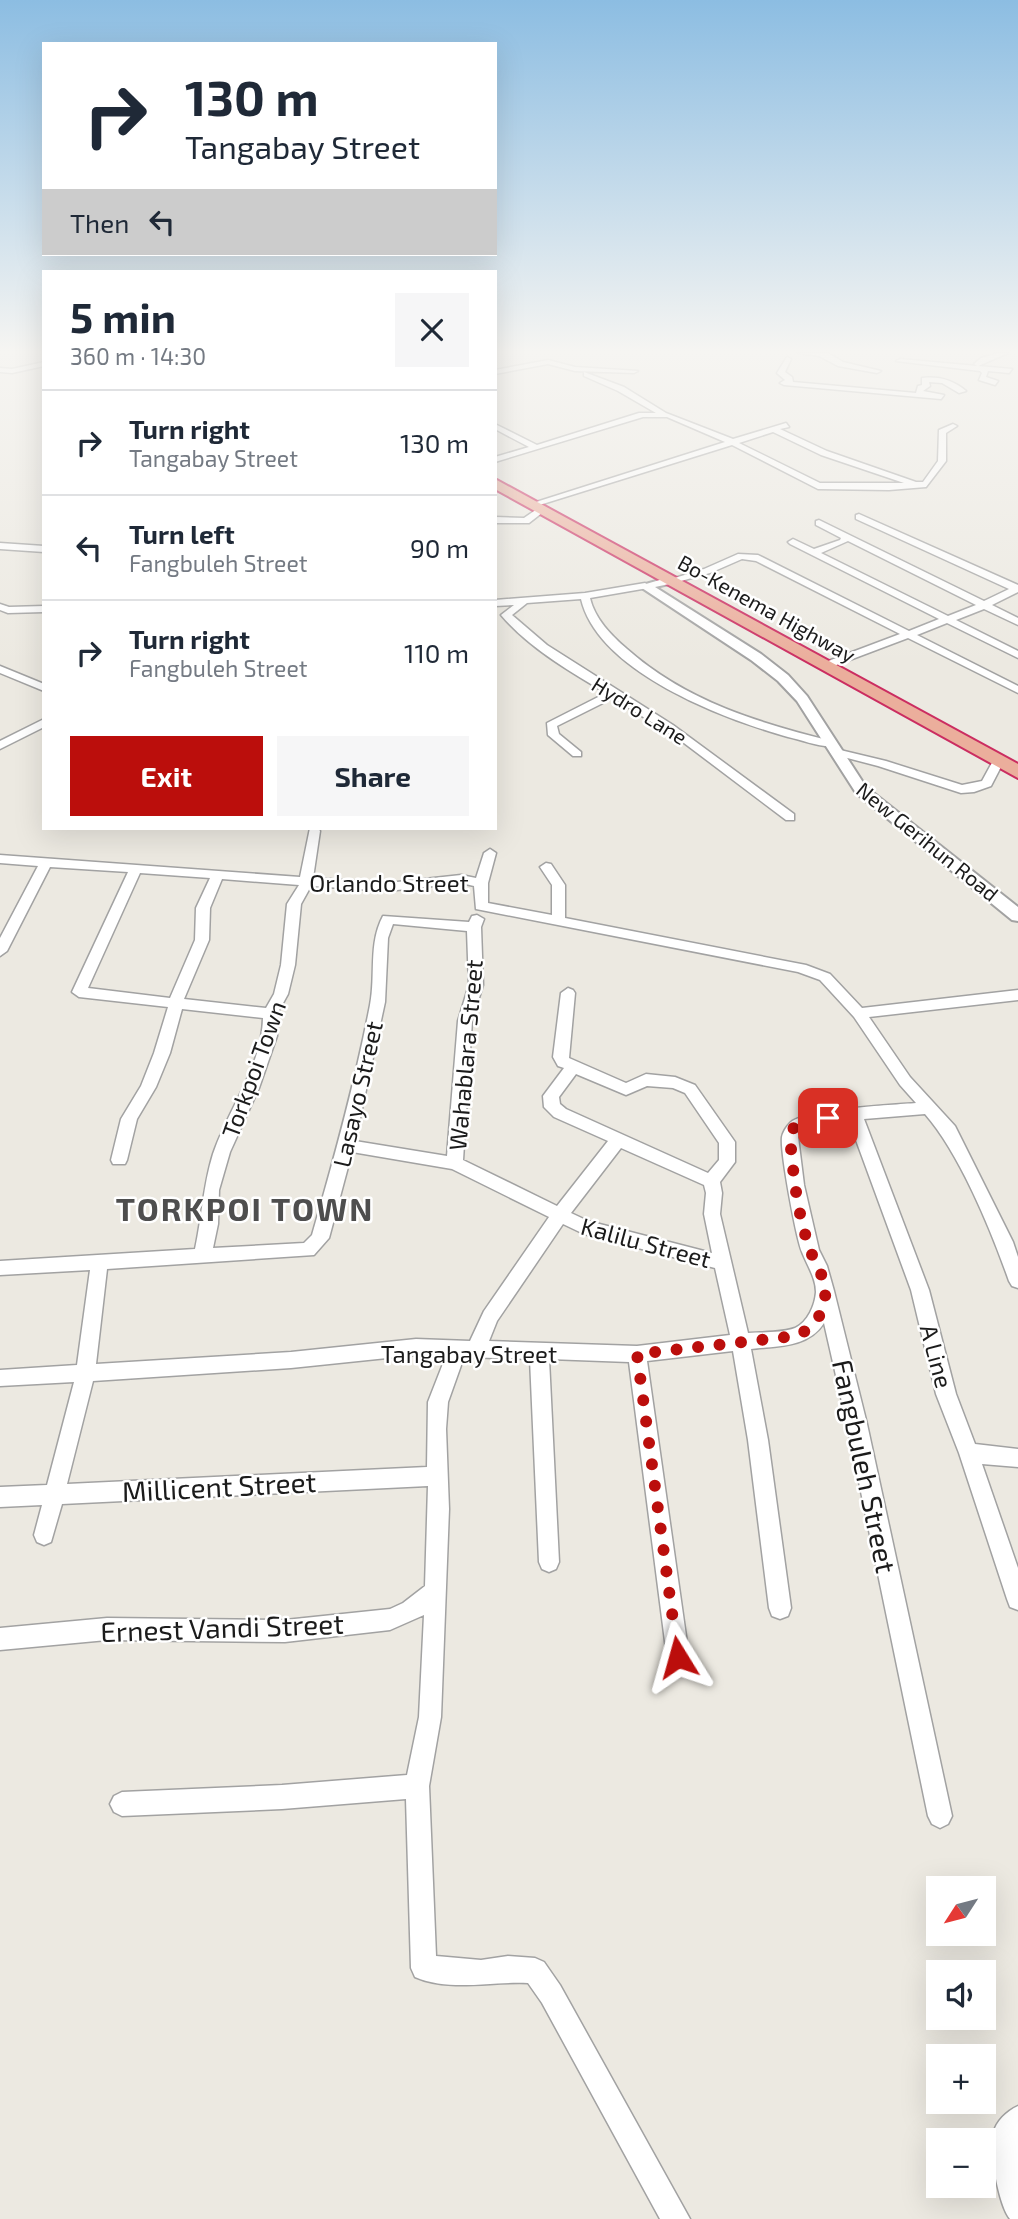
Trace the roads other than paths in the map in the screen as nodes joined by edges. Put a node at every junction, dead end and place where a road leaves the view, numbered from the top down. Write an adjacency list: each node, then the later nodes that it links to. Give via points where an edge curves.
1 (694, 457): 7 (street)
2 (760, 457): 6 (street, via 818,486)
3 (834, 457): 6 (street)
4 (942, 457): 6 (street, via 926,484)
5 (497, 484): 7 (highway, Bo-Kenema Highway)
6 (918, 485)
7 (539, 507): 9 (street, via 526,521); 20 (highway, Bo-Kenema Highway)
8 (859, 517): 11 (street)
9 (497, 520)
10 (819, 523): 13 (street)
11 (889, 530): 12 (street); 22 (street)
12 (878, 535)
13 (846, 537): 16 (street); 19 (street)
14 (868, 539): 16 (street)
15 (793, 542): 19 (street)
16 (857, 543): 26 (street)
17 (2, 548): 18 (street)
18 (42, 549)
19 (814, 552): 30 (street)
20 (670, 581): 21 (street); 32 (street, via 741,556 758,558); 34 (highway, Bo-Kenema Highway)
21 (645, 586): 23 (street); 41 (street, New Gerihun Road, via 783,678)
22 (1018, 588): 26 (street)
23 (585, 596): 25 (street); 41 (street, via 598,626 646,672 683,696)
24 (497, 603): 25 (street)
25 (522, 603): 29 (street, Hydro Lane)
26 (983, 606): 30 (street); 31 (street)
27 (0, 607): 28 (street)
28 (42, 609)
29 (501, 618): 38 (street, Hydro Lane)
30 (947, 619): 32 (street); 33 (street)
31 (1018, 622)
32 (909, 633): 34 (street); 37 (street)
33 (1018, 654)
34 (827, 666): 43 (highway, Bo-Kenema Highway)
35 (0, 669): 36 (street)
36 (42, 687)
37 (1018, 690)
38 (614, 693): 42 (street, via 551,725 554,734); 45 (street, Hydro Lane, via 690,740)
39 (42, 723): 40 (street)
40 (0, 746)
41 (834, 748): 43 (street, via 961,789 988,782); 57 (street, New Gerihun Road, via 861,790)
42 (577, 754)
43 (998, 761): 44 (highway, Bo-Kenema Highway)
44 (1018, 772)
45 (790, 817)
46 (314, 831): 53 (street, Torkpoi Town)
47 (489, 853): 54 (street)
48 (0, 859): 49 (street, Orlando Street)
49 (46, 862): 51 (street, Orlando Street); 60 (street)
50 (546, 867): 58 (street, via 562,891)
51 (135, 870): 52 (street, Orlando Street); 63 (street, via 79,992)
52 (217, 876): 53 (street, Orlando Street); 63 (street, via 203,908 201,940)
53 (306, 883): 55 (street, Orlando Street); 65 (street, Torkpoi Town, via 294,904 288,965)
54 (481, 883): 55 (street, Orlando Street, via 461,879); 56 (street, Orlando Street)
55 (388, 903): 59 (street); 70 (street, Lasayo Street, via 378,1002)
56 (481, 906): 58 (street, Orlando Street); 59 (street, Wahablara Street)
57 (1018, 916)
58 (558, 920): 64 (street, Orlando Street, via 801,968 825,977)
59 (474, 927): 72 (street, Wahablara Street, via 476,985 465,1021)
60 (0, 951)
61 (568, 993): 66 (street, via 561,1057)
62 (1018, 995): 64 (street)
63 (177, 1002): 65 (street); 71 (street, via 162,1053 129,1119)
64 (859, 1013): 67 (street, Orlando Street)
65 (270, 1014): 75 (street, Torkpoi Town, via 270,1036 211,1190)
66 (573, 1068): 69 (street, via 551,1096 552,1107); 73 (street, via 626,1090 646,1080 690,1089 727,1142 727,1161)
67 (927, 1108): 68 (street, Fangbuleh Street); 79 (street, Orlando Street, via 949,1130 962,1152)
68 (854, 1114): 80 (street, Fangbuleh Street, via 801,1123 790,1137 810,1251); 87 (street, A Line, via 920,1290 937,1364)
69 (619, 1139): 73 (street); 74 (street)
70 (346, 1144): 72 (street, Kalilu Street); 75 (street, Lasayo Street, via 320,1238 308,1250)
71 (119, 1160)
72 (455, 1163): 74 (street, Kalilu Street)
73 (711, 1181): 76 (street, via 715,1193 712,1214)
74 (560, 1215): 76 (street, Kalilu Street, via 584,1227); 82 (street)
75 (202, 1257): 77 (street, Lasayo Street)
76 (724, 1263): 81 (street)
77 (99, 1265): 78 (street, Lasayo Street); 85 (street)
78 (0, 1268)
79 (1018, 1281)
80 (825, 1291): 81 (street, Tangabay Street, via 818,1321 809,1331); 101 (street, Fangbuleh Street)
81 (740, 1341): 84 (street, Tangabay Street); 96 (street)
82 (467, 1349): 83 (street, Tangabay Street); 85 (street, Tangabay Street, via 416,1347); 89 (street, via 438,1402)
83 (539, 1353): 84 (street, Tangabay Street); 93 (street)
84 (637, 1354): 98 (street)
85 (85, 1375): 86 (street, Tangabay Street); 90 (street)
86 (0, 1378)
87 (969, 1453): 88 (street); 95 (street, A Line)
88 (1018, 1458)
89 (437, 1476): 90 (street, Millicent Street); 94 (street)
90 (54, 1494): 91 (street, Millicent Street); 92 (street)
91 (0, 1497)
92 (44, 1535)
93 (549, 1562)
94 (435, 1591): 97 (street, Ernest Vandi Street, via 412,1612 382,1621 285,1631 107,1629); 99 (street, via 430,1717)
95 (1018, 1599)
96 (780, 1608)
97 (0, 1639)
98 (678, 1657)
99 (417, 1787): 100 (street); 104 (street, via 424,1968 535,1971)
100 (122, 1804)
101 (940, 1816)
102 (1018, 2120): 103 (street, via 1006,2135)
103 (1018, 2208)
104 (676, 2219)

